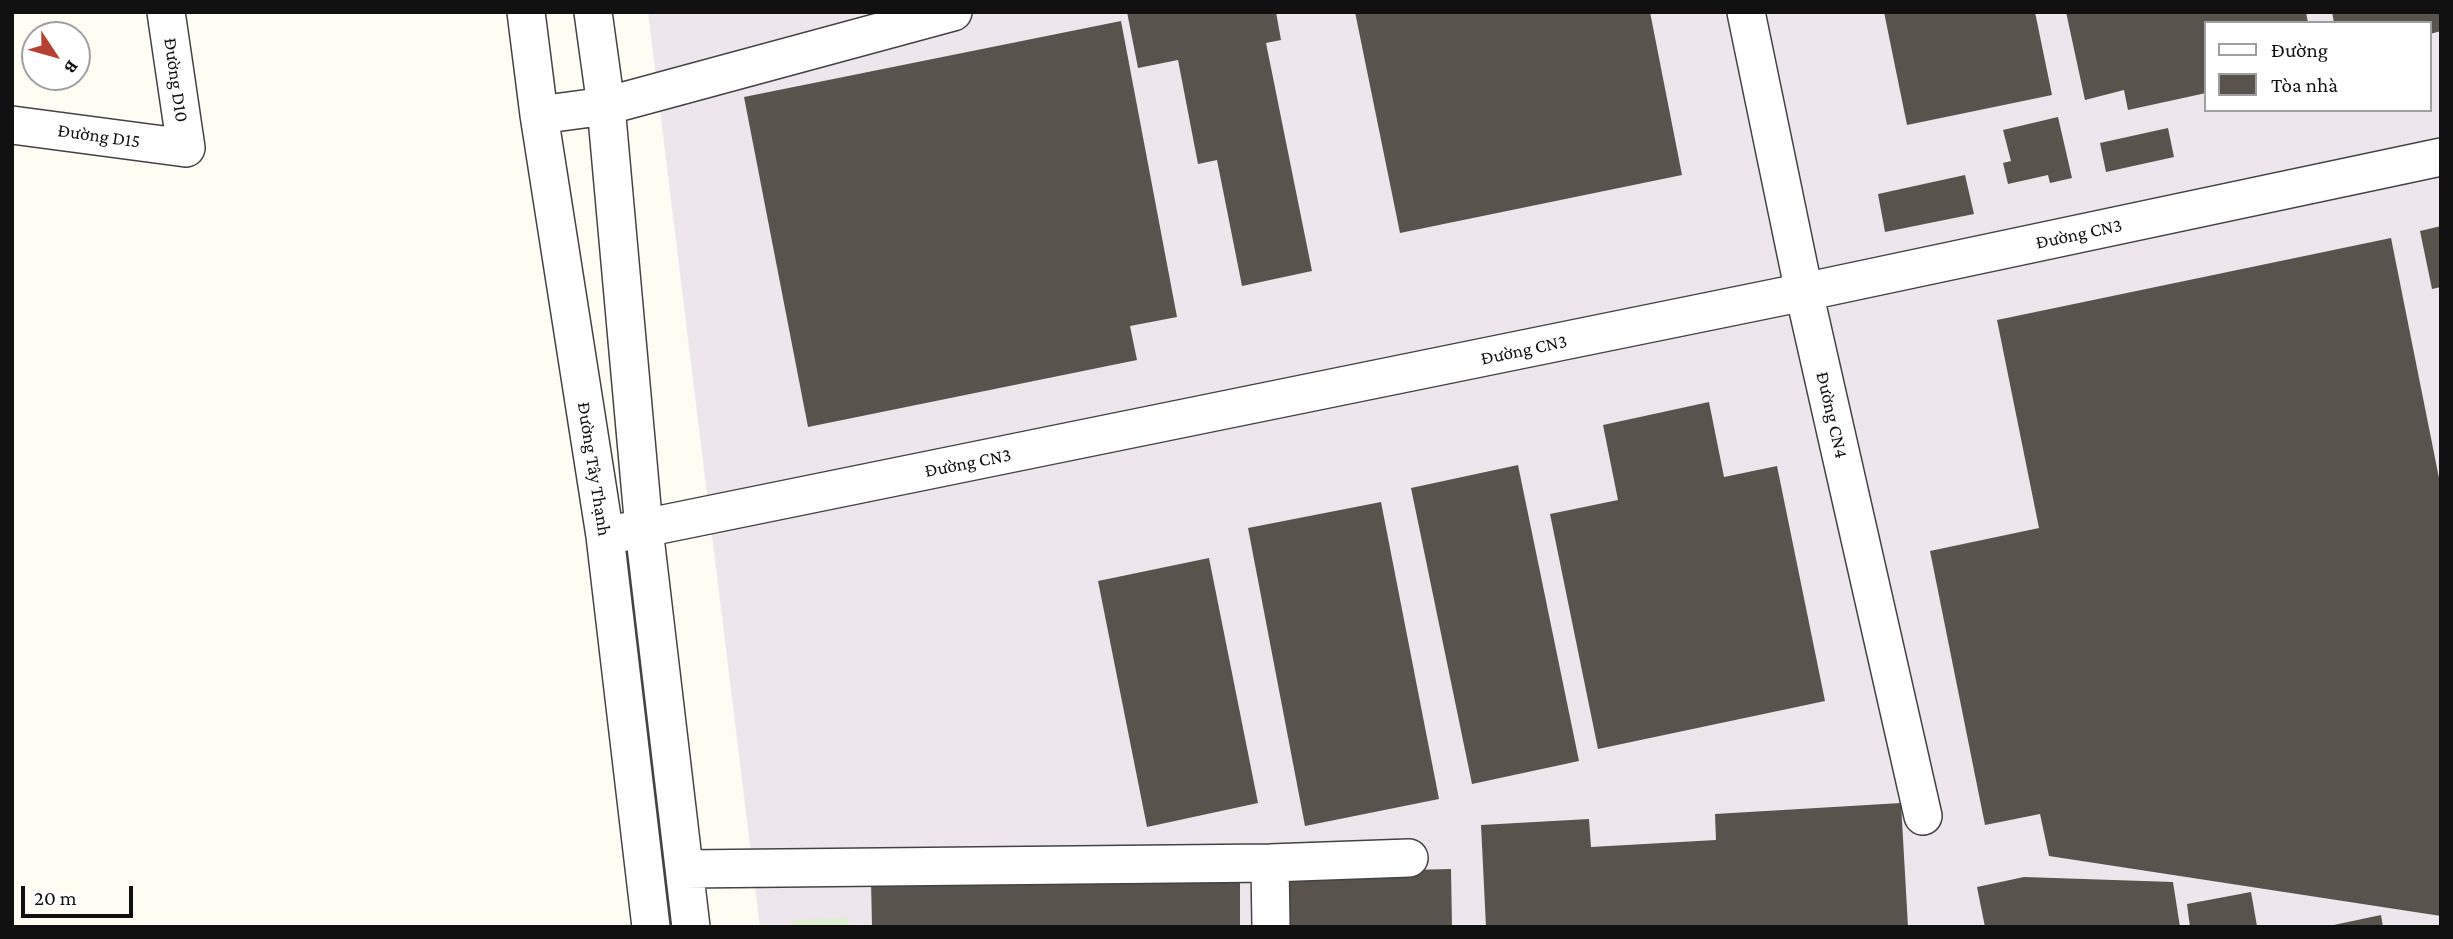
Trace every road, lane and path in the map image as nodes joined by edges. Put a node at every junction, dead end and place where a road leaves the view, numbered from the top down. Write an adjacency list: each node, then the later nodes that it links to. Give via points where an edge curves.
1 (166, 12): 9 (street, Đường D10)
2 (526, 12): 7 (street, Đường Tây Thạnh)
3 (593, 12): 6 (street)
4 (953, 12): 6 (street)
5 (1746, 12): 11 (street, Đường CN4)
6 (606, 106): 7 (street); 12 (street)
7 (539, 115): 13 (street, Đường Tây Thạnh)
8 (12, 125): 9 (street, Đường D15)
9 (186, 148)
10 (2441, 157): 11 (street, Đường CN3)
11 (1804, 292): 12 (street, Đường CN3); 14 (street, Đường CN4)
12 (644, 528): 13 (street, Đường CN3); 17 (street)
13 (605, 536): 18 (street, Đường Tây Thạnh)
14 (1923, 816)
15 (1409, 858): 16 (street)
16 (1270, 863): 17 (street); 20 (street)
17 (685, 869): 19 (street)
18 (650, 927)
19 (691, 927)
20 (1271, 927)

